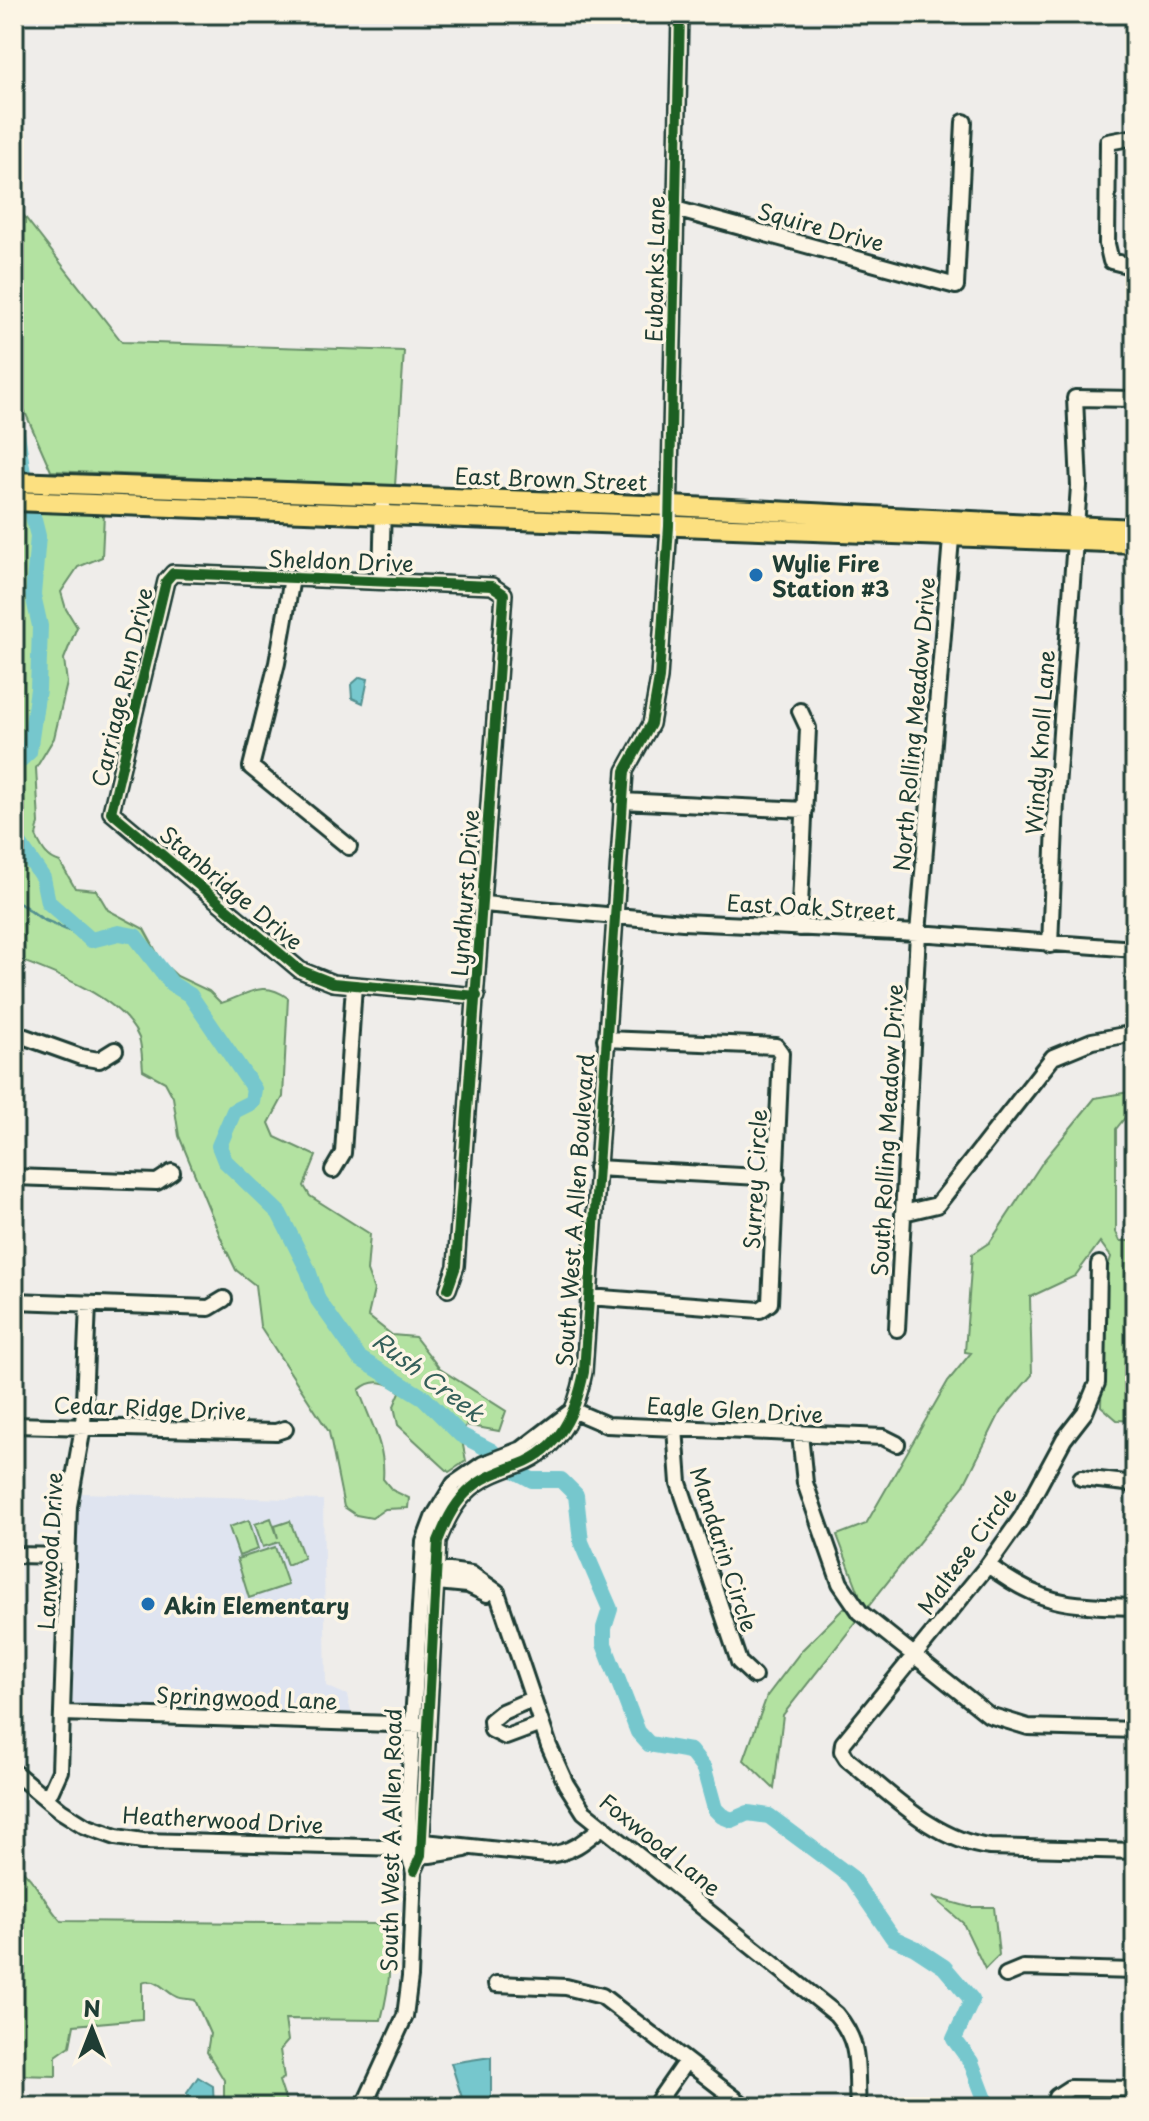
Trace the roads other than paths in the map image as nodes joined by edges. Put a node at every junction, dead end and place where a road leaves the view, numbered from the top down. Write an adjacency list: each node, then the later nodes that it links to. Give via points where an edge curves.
1 (680, 14): 4 (street, Eubanks Lane)
2 (964, 122): 4 (street, Squire Drive, via 956,286)
3 (1135, 137): 5 (street, via 1108,142 1107,244 1111,261)
4 (675, 209): 10 (street, Eubanks Lane)
5 (1135, 267)
6 (1135, 399): 15 (street, Windy Knoll Lane, via 1075,398 1079,486)
7 (14, 482): 8 (main road, East Brown Street)
8 (383, 496): 10 (main road, East Brown Street); 11 (street)
9 (14, 501): 11 (main road, East Brown Street)
10 (670, 506): 12 (street, Eubanks Lane); 13 (main road, East Brown Street)
11 (382, 515): 12 (main road, East Brown Street); 19 (street)
12 (669, 526): 13 (main road, East Brown Street); 22 (street, Eubanks Lane, via 656,696 651,724 625,771)
13 (952, 528): 15 (main road, East Brown Street); 29 (street, North Rolling Meadow Drive)
14 (1135, 529): 15 (main road, East Brown Street)
15 (1074, 533): 16 (main road, East Brown Street); 30 (street, Windy Knoll Lane)
16 (1135, 543)
17 (173, 573): 18 (street, Sheldon Drive); 24 (street, Carriage Run Drive, via 166,581)
18 (292, 578): 19 (street, Sheldon Drive); 25 (street, via 251,767)
19 (381, 581): 20 (street, Sheldon Drive, via 492,586)
20 (504, 594): 26 (street, Lyndhurst Drive)
21 (800, 711): 23 (street, via 808,728)
22 (622, 801): 23 (street); 27 (street, South West A Allen Boulevard)
23 (805, 810): 28 (street)
24 (111, 812): 32 (street, Stanbridge Drive, via 300,970)
25 (349, 847)
26 (484, 904): 27 (street, East Oak Street); 33 (street, Lyndhurst Drive)
27 (614, 916): 28 (street, East Oak Street); 36 (street, South West A Allen Boulevard)
28 (799, 928): 29 (street, East Oak Street)
29 (918, 933): 30 (street, East Oak Street); 43 (street, South Rolling Meadow Drive)
30 (1050, 945): 31 (street, East Oak Street)
31 (1135, 949)
32 (354, 985): 33 (street, Stanbridge Drive); 39 (street, via 343,1153)
33 (477, 996): 45 (street, Lyndhurst Drive, via 456,1266)
34 (14, 1033): 37 (street, via 81,1057 99,1060)
35 (1135, 1033): 43 (street, via 1092,1041 1053,1057 937,1205)
36 (605, 1039): 38 (street, South West A Allen Boulevard); 42 (street, Surrey Circle, via 776,1046 782,1063)
37 (115, 1050)
38 (596, 1168): 42 (street); 46 (street, South West A Allen Boulevard)
39 (333, 1170)
40 (172, 1172): 41 (street, via 157,1182)
41 (14, 1177)
42 (777, 1178): 46 (street, Surrey Circle, via 767,1307)
43 (903, 1213): 50 (street, South Rolling Meadow Drive)
44 (1099, 1264): 62 (street, Maltese Circle, via 1097,1383 1085,1412)
45 (448, 1289)
46 (589, 1297): 51 (street, South West A Allen Boulevard, via 584,1372)
47 (224, 1299): 49 (street, via 209,1308)
48 (14, 1301): 49 (street)
49 (88, 1304): 53 (street, Lanwood Drive)
50 (897, 1329)
51 (572, 1410): 54 (street, Eagle Glen Drive, via 607,1425); 63 (street, via 527,1446 483,1464 454,1484 424,1542)
52 (14, 1425): 53 (street, Cedar Ridge Drive)
53 (83, 1427): 55 (street, Cedar Ridge Drive); 61 (street, Lanwood Drive, via 73,1469)
54 (675, 1428): 56 (street, Eagle Glen Drive); 66 (street, Mandarin Circle, via 679,1483 739,1662)
55 (285, 1429)
56 (800, 1434): 57 (street, Eagle Glen Drive, via 883,1437); 65 (street, via 805,1483 845,1593)
57 (897, 1444)
58 (1081, 1478): 59 (street)
59 (1135, 1484)
60 (14, 1555): 61 (street)
61 (67, 1556): 68 (street, Lanwood Drive)
62 (988, 1565): 64 (street, via 1020,1590 1046,1600); 65 (street, Maltese Circle)
63 (429, 1575): 67 (street, Foxwood Lane, via 458,1570 497,1592); 70 (street, South West A Allen Road)
64 (1135, 1607)
65 (913, 1657): 71 (street, via 1002,1721 1042,1728); 76 (street, Maltese Circle, via 843,1743 847,1759 929,1824 967,1843)
66 (754, 1676)
67 (532, 1699): 69 (street, Foxwood Lane); 69 (street, via 502,1712 491,1721 492,1730 506,1737)
68 (64, 1713): 70 (street, Springwood Lane); 73 (street, Lanwood Drive, via 60,1771)
69 (541, 1724): 74 (street, Foxwood Lane, via 578,1805)
70 (420, 1725): 75 (street, South West A Allen Road)
71 (1135, 1730)
72 (14, 1772): 73 (street, Heatherwood Drive)
73 (44, 1796): 75 (street, Heatherwood Drive, via 85,1826 135,1840)
74 (603, 1826): 75 (street, Heatherwood Drive, via 565,1853); 86 (street, Foxwood Lane, via 836,2014 857,2053)
75 (412, 1848): 83 (street, South West A Allen Road, via 405,2016)
76 (1135, 1851)
77 (1135, 1971): 78 (street, via 1023,1968)
78 (1006, 1975)
79 (496, 1984): 80 (street, via 566,1987 602,1996)
80 (686, 2061): 84 (street); 85 (street)
81 (1135, 2089): 82 (street, via 1070,2088)
82 (1056, 2097)
83 (365, 2104)
84 (654, 2107)
85 (746, 2107)
86 (858, 2107)

